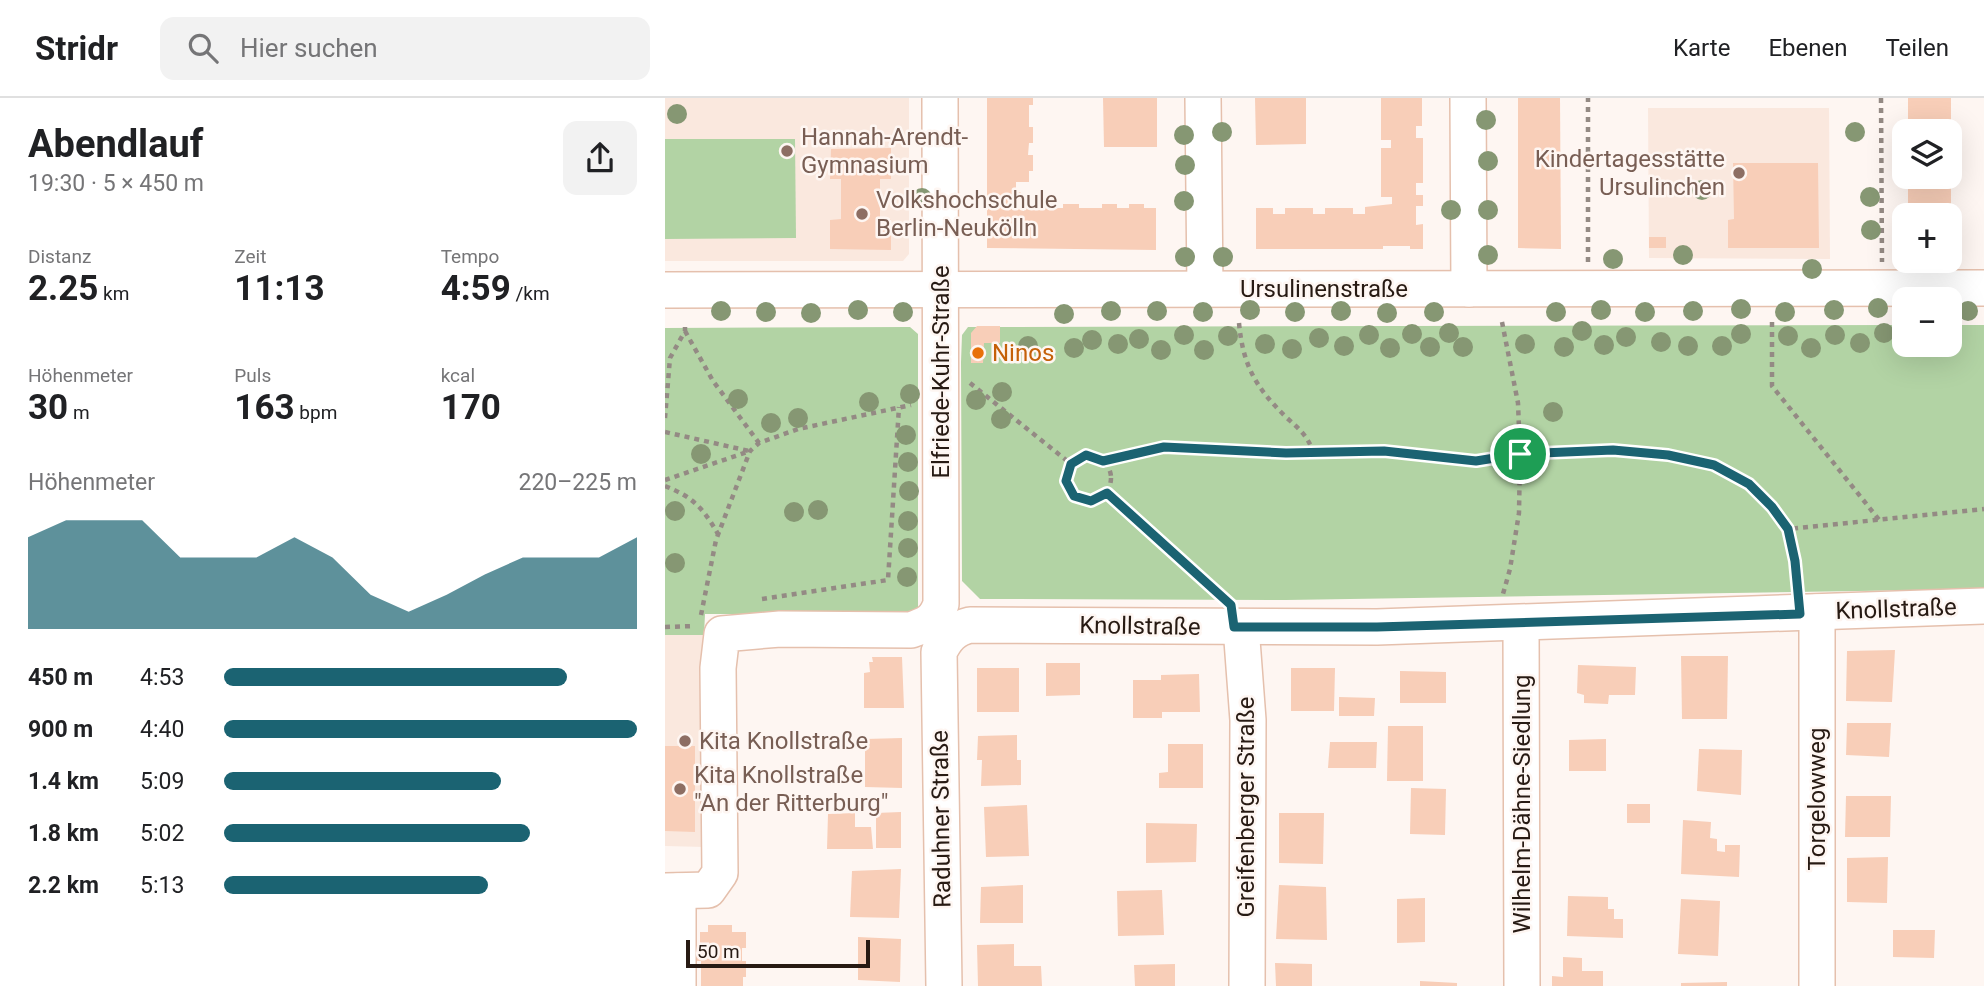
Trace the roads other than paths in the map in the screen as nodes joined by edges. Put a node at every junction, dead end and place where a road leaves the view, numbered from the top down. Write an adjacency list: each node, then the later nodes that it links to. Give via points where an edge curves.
1 (940, 98): 8 (street, Elfriede-Kuhr-Straße)
2 (1203, 98): 4 (street)
3 (1468, 98): 6 (street)
4 (1205, 288): 6 (street, Ursulinenstraße); 8 (street, Ursulinenstraße)
5 (1984, 288): 6 (street, Ursulinenstraße)
6 (1469, 289)
7 (665, 290): 8 (street, Ursulinenstraße)
8 (941, 290): 14 (street, Elfriede-Kuhr-Straße, via 941,604 935,619 911,629 722,634 718,668 720,873 708,890)
9 (1984, 606): 11 (street, Knollstraße)
10 (1511, 612): 11 (street, Knollstraße); 12 (street, Knollstraße, via 1377,627); 18 (street, Wilhelm-Dähne-Siedlung, via 1522,769)
11 (1808, 613): 19 (street, Torgelowweg)
12 (1238, 627): 13 (street, Knollstraße, via 970,625 959,627); 17 (street, Greifenberger Straße, via 1248,720)
13 (939, 652): 16 (street, Raduhner Straße)
14 (672, 891): 15 (street)
15 (678, 986)
16 (944, 986)
17 (1247, 986)
18 (1522, 986)
19 (1817, 986)

